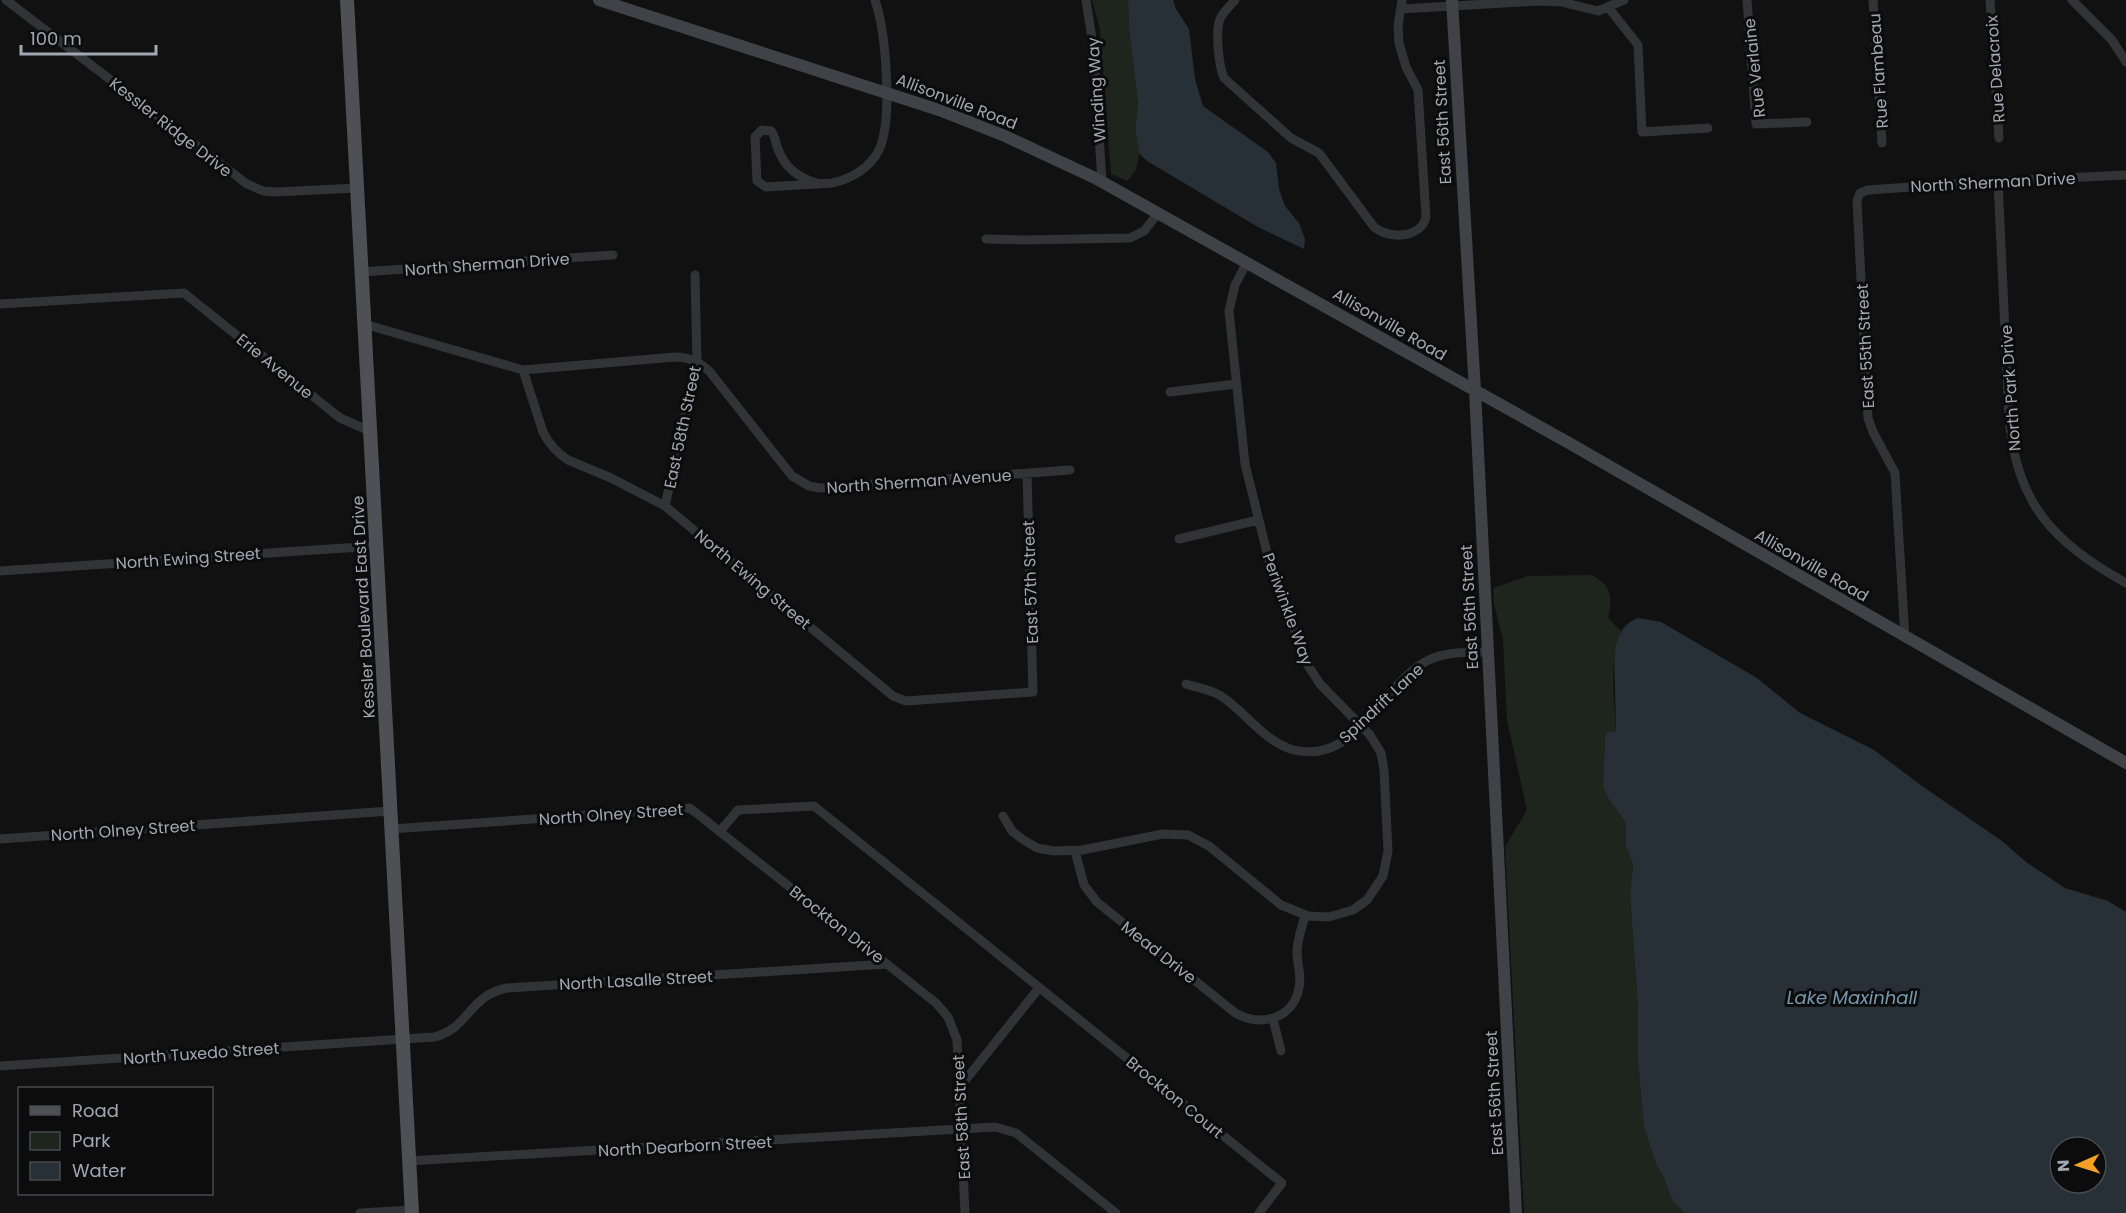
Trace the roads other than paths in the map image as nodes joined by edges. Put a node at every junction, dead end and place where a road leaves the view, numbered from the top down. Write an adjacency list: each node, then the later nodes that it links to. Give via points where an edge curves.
1 (6, 0): 25 (street, Kessler Ridge Drive, via 247,184 276,192)
2 (347, 0): 25 (main road, Kessler Boulevard East Drive)
3 (599, 0): 16 (main road, Allisonville Road)
4 (875, 0): 16 (street, via 884,49)
5 (1086, 0): 22 (street, Winding Way, via 1093,45)
6 (1235, 0): 13 (street, via 1222,15 1218,28 1224,78 1291,138 1319,153 1374,227 1385,234 1413,233 1421,228 1426,217 1418,90 1400,51 1398,26)
7 (1624, 0): 14 (street)
8 (1747, 0): 17 (street, Rue Verlaine, via 1756,124)
9 (1873, 0): 20 (street, Rue Flambeau)
10 (1990, 0): 19 (street, Rue Delacroix)
11 (2072, 0): 15 (street, via 2112,40)
12 (1452, 4): 13 (street); 14 (street, via 1539,1 1598,11); 38 (main road, East 56th Street)
13 (1402, 5)
14 (1608, 7): 18 (street, via 1638,45 1642,132)
15 (2126, 62)
16 (886, 92): 22 (main road, Allisonville Road, via 999,134); 24 (street, via 883,138 874,158 852,177)
17 (1807, 122)
18 (1708, 128)
19 (1999, 138)
20 (1882, 143)
21 (2126, 175): 23 (street, North Sherman Drive)
22 (1102, 181): 27 (main road, Allisonville Road)
23 (1998, 181): 26 (street, North Sherman Drive); 48 (street, North Park Drive, via 2009,417 2018,470 2029,496 2058,536 2083,558)
24 (820, 184): 24 (street, via 795,174 781,158 773,134 765,129 759,131 755,140 760,185 766,188)
25 (357, 188): 31 (main road, Kessler Boulevard East Drive)
26 (1860, 193): 49 (street, East 55th Street, via 1857,201 1868,418 1896,479)
27 (1159, 212): 28 (street, via 1144,231 1130,238); 30 (main road, Allisonville Road)
28 (986, 238)
29 (612, 255): 31 (street, North Sherman Drive)
30 (1247, 262): 37 (street, Periwinkle Way, via 1228,311); 38 (main road, Allisonville Road)
31 (362, 272): 34 (main road, Kessler Boulevard East Drive)
32 (695, 275): 35 (street, East 58th Street)
33 (0, 304): 40 (street, Erie Avenue, via 184,293 340,418)
34 (364, 324): 36 (street); 40 (main road, Kessler Boulevard East Drive)
35 (697, 362): 36 (street, via 675,357); 42 (street, North Sherman Avenue, via 713,375 792,476 808,486); 43 (street, East 58th Street)
36 (523, 370): 43 (street, North Ewing Street, via 543,432 558,453)
37 (1236, 384): 39 (street); 44 (street, Periwinkle Way, via 1243,454)
38 (1475, 391): 49 (main road, Allisonville Road); 50 (main road, East 56th Street)
39 (1170, 392)
40 (370, 431): 46 (main road, Kessler Boulevard East Drive)
41 (1070, 470): 42 (street, North Sherman Avenue)
42 (1028, 473): 52 (street, East 57th Street)
43 (665, 506): 52 (street, North Ewing Street, via 897,699 912,702)
44 (1258, 520): 45 (street); 53 (street, Periwinkle Way, via 1270,565 1307,664 1320,684)
45 (1179, 539)
46 (376, 546): 47 (street, North Ewing Street); 55 (main road, Kessler Boulevard East Drive)
47 (0, 571)
48 (2126, 583)
49 (1905, 638): 54 (main road, Allisonville Road)
50 (1488, 652): 53 (street, Spindrift Lane, via 1426,661); 77 (main road, East 56th Street)
51 (1186, 684): 53 (street, Spindrift Lane, via 1220,695 1272,739 1295,750 1333,747)
52 (1033, 692)
53 (1361, 725): 61 (street, Periwinkle Way, via 1376,742 1383,762 1388,851 1383,876 1367,900 1353,910 1329,917)
54 (2126, 763)
55 (390, 811): 57 (main road, Kessler Boulevard East Drive); 59 (street, North Olney Street)
56 (1003, 816): 60 (street, via 1012,831 1029,844 1050,851)
57 (391, 829): 58 (street, North Olney Street, via 690,808); 66 (main road, Kessler Boulevard East Drive)
58 (720, 831): 62 (street, Brockton Drive); 63 (street, Brockton Court, via 738,810 814,806)
59 (0, 839)
60 (1075, 851): 61 (street, via 1163,834 1188,835 1209,846 1281,905); 64 (street, Mead Drive, via 1089,893 1114,916 1237,1014 1253,1020)
61 (1305, 916): 64 (street, via 1297,950 1299,990 1290,1007)
62 (887, 964): 65 (street, Brockton Drive, via 940,1007); 66 (street, North Lasalle Street, via 507,988 483,997 446,1034)
63 (1039, 988): 69 (street); 76 (street, Brockton Court, via 1282,1183)
64 (1273, 1019): 67 (street)
65 (951, 1021): 69 (street, East 58th Street, via 957,1040)
66 (403, 1039): 68 (street, North Tuxedo Street); 71 (main road, Kessler Boulevard East Drive)
67 (1281, 1051)
68 (0, 1066)
69 (959, 1088): 70 (street, East 58th Street)
70 (961, 1129): 71 (street, North Dearborn Street); 74 (street, East 58th Street); 75 (street, via 995,1127 1012,1131)
71 (408, 1161): 72 (main road, Kessler Boulevard East Drive)
72 (411, 1211): 73 (street)
73 (360, 1213)
74 (965, 1213)
75 (1116, 1213)
76 (1258, 1213)
77 (1516, 1213)

